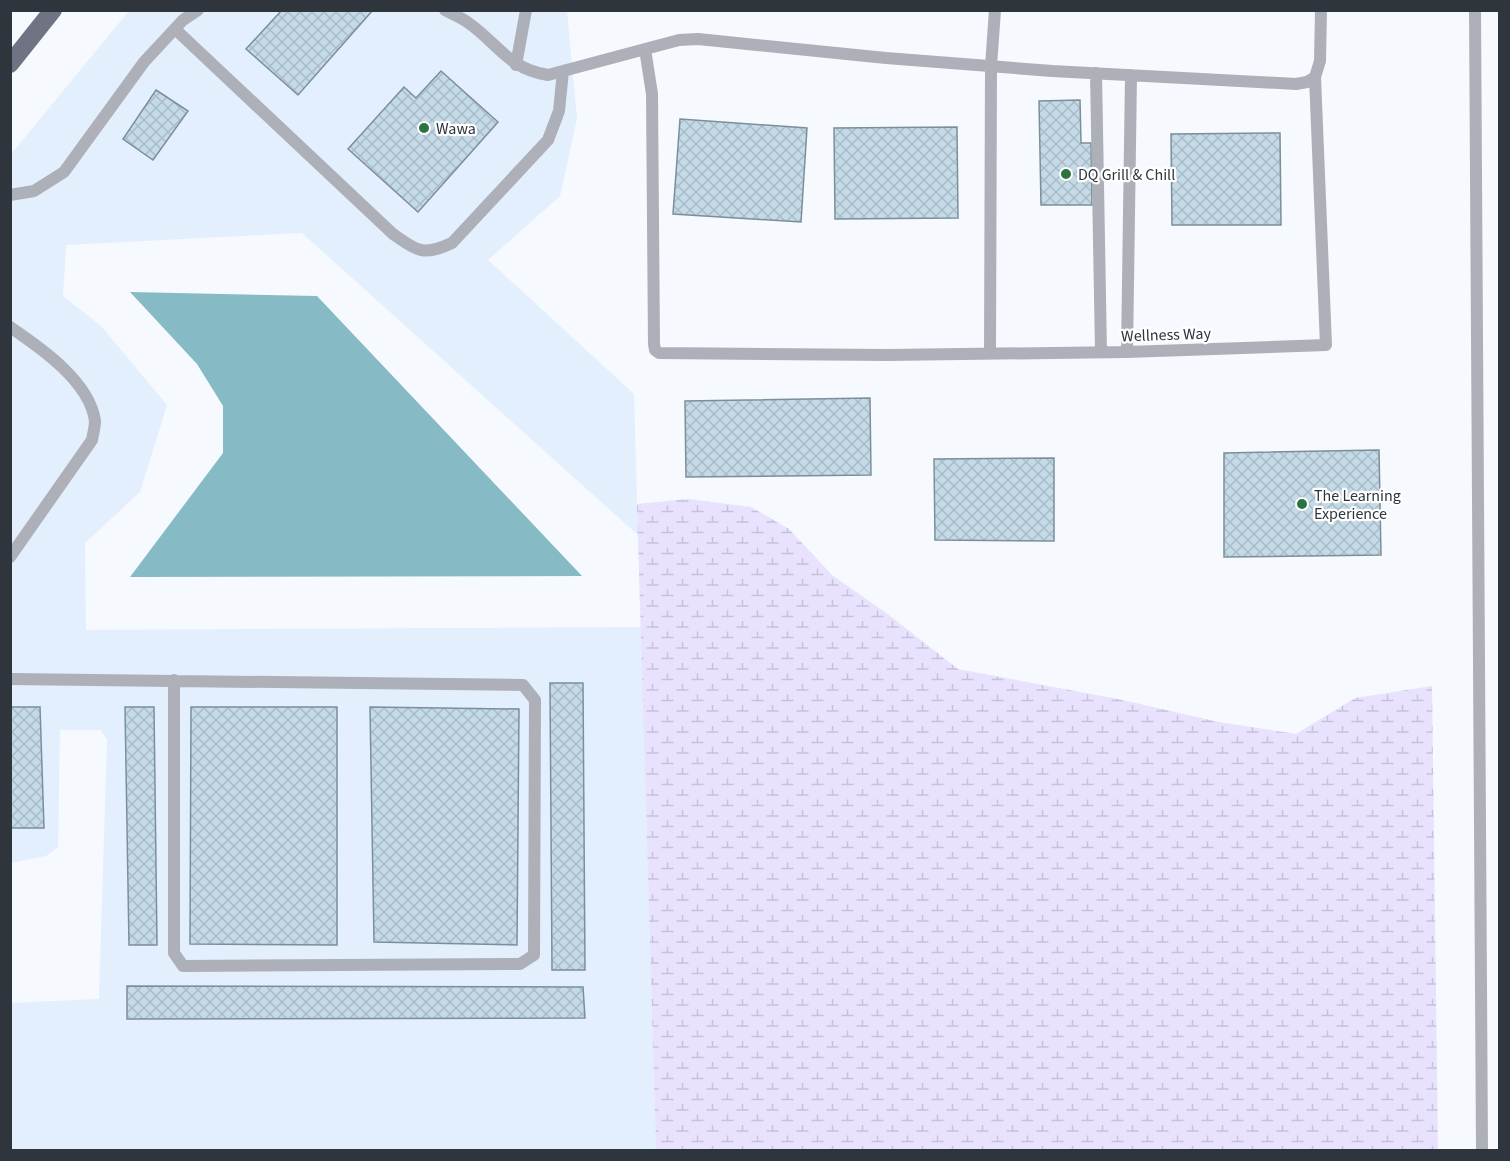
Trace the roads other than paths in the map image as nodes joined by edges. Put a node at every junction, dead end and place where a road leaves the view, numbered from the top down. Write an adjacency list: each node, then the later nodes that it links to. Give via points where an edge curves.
1 (53, 10): 10 (main road)
2 (198, 10): 8 (lane)
3 (445, 10): 11 (lane, via 469,23)
4 (526, 10): 11 (lane)
5 (995, 10): 12 (lane)
6 (1321, 10): 16 (lane, Wellness Way, via 1320,61)
7 (1474, 10): 25 (lane)
8 (175, 29): 13 (lane, via 393,234 414,249 433,252 452,243 548,140 559,111); 17 (lane, via 144,62 64,172 34,192)
9 (645, 49): 12 (lane, via 698,39); 13 (lane); 21 (lane, Wellness Way, via 652,94 655,350 671,354)
10 (10, 64)
11 (516, 65): 13 (lane, via 548,75)
12 (991, 66): 14 (lane); 21 (lane)
13 (563, 71)
14 (1096, 73): 15 (lane); 19 (lane)
15 (1131, 75): 16 (lane, via 1296,84); 20 (lane)
16 (1315, 77): 20 (lane, Wellness Way, via 1326,345)
17 (10, 195)
18 (10, 327): 22 (lane, via 74,379 89,401 95,422 92,440)
19 (1101, 352): 20 (lane, Wellness Way); 21 (lane, Wellness Way)
20 (1127, 352)
21 (990, 353)
22 (10, 557)
23 (10, 679): 24 (lane)
24 (174, 680): 24 (lane, via 523,685 535,700 534,954 520,964 183,966 174,953)
25 (1482, 1150)

